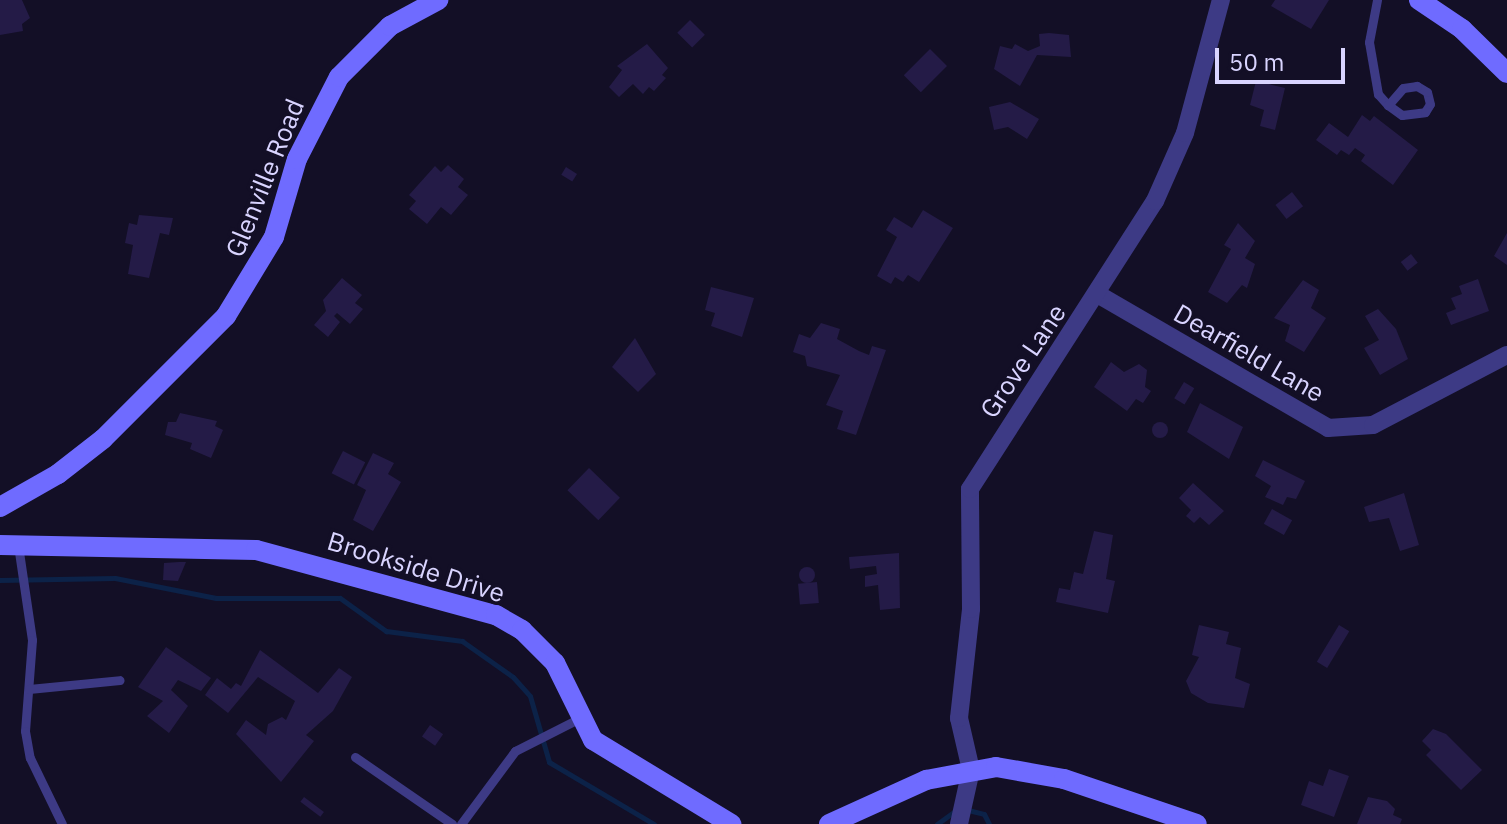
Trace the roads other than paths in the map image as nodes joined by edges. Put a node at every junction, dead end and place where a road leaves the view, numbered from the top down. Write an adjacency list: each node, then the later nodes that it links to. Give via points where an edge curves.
1 (438, 0): 9 (street, Glenville Road, via 390,26 339,77 297,159 268,250 226,316 103,439 58,474)
2 (1221, 0): 7 (street, Grove Lane, via 1174,161)
3 (1377, 0): 6 (lane, via 1371,65 1378,94)
4 (1419, 0): 5 (street, via 1462,29)
5 (1507, 73)
6 (1388, 105)
7 (1099, 295): 8 (street, Dearfield Lane, via 1328,428 1373,425); 15 (street, Grove Lane, via 970,489 971,609 959,718)
8 (1507, 355)
9 (0, 507)
10 (9, 545): 12 (lane, via 23,567 27,590); 13 (street, Brookside Drive, via 256,550 465,605 496,615 540,645)
11 (120, 680): 12 (lane)
12 (29, 689): 17 (lane, via 25,731 30,758)
13 (580, 718): 19 (lane, via 511,755); 20 (street, Brookside Drive, via 593,740 619,760)
14 (355, 757): 18 (lane)
15 (970, 779): 16 (street); 21 (street, via 926,780); 22 (street, via 1008,768 1064,779)
16 (960, 821)
17 (62, 824)
18 (452, 824)
19 (461, 824)
20 (731, 824)
21 (829, 824)
22 (1197, 824)

